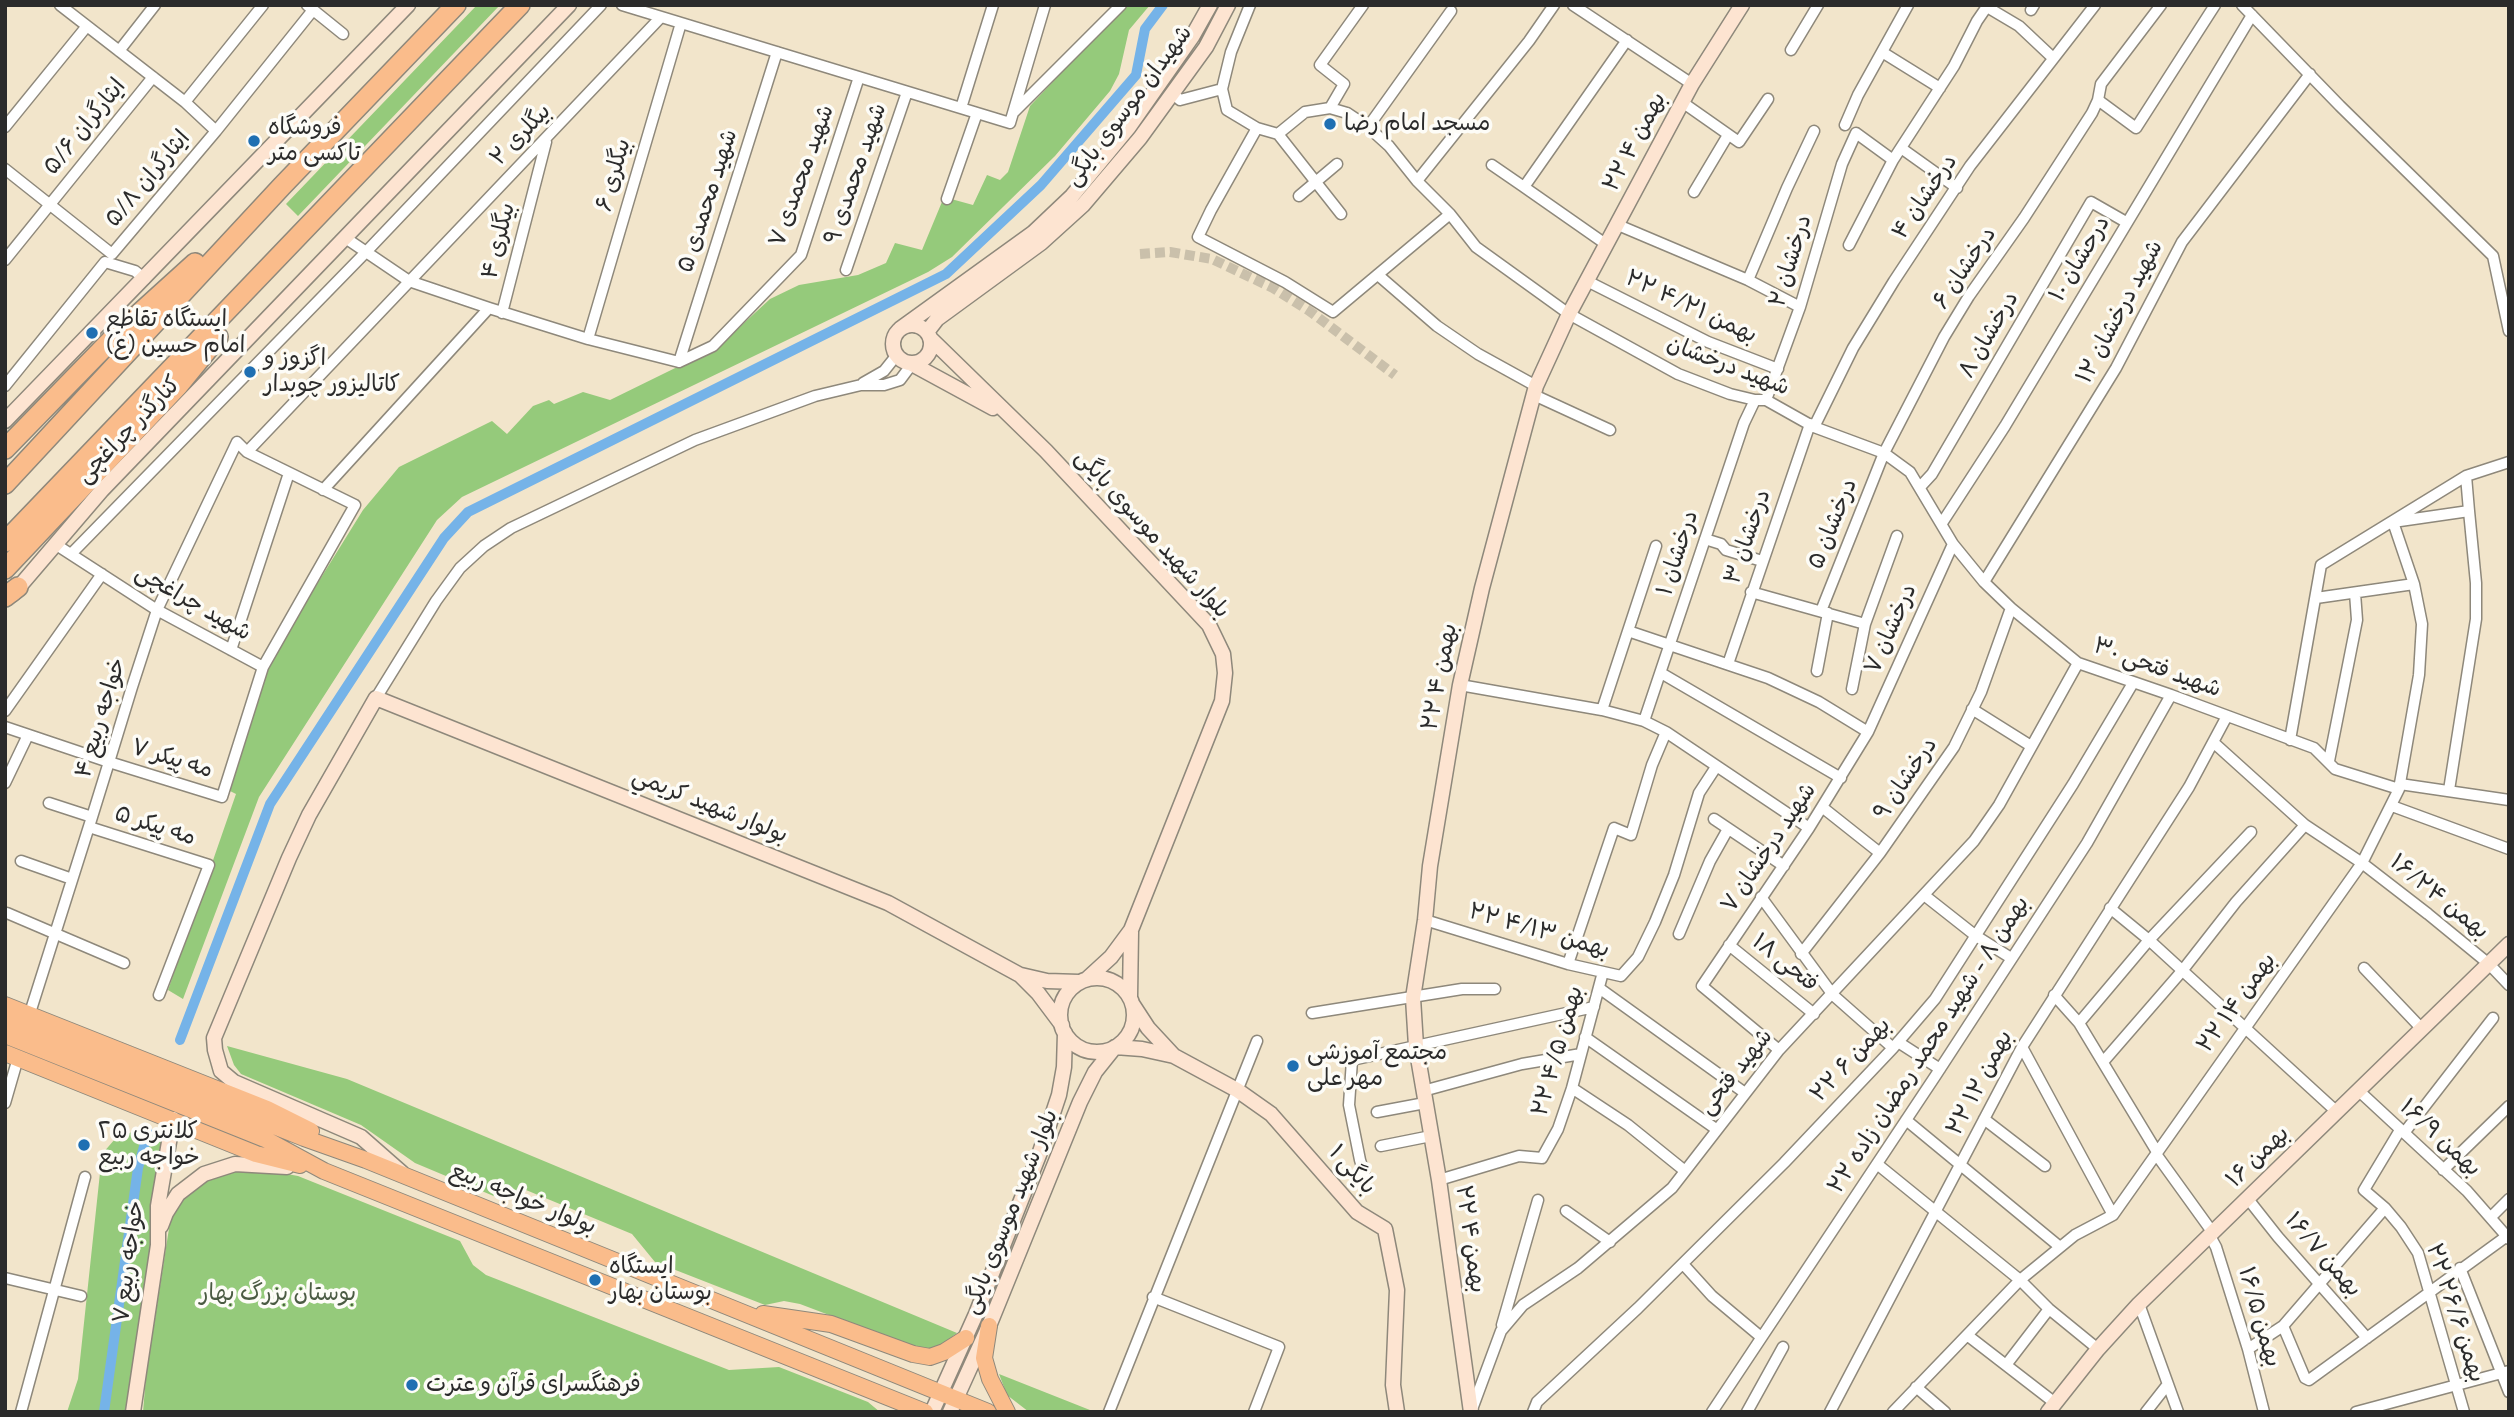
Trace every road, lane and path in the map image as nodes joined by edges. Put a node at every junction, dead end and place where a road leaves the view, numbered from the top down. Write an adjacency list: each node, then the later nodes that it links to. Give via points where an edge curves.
1 (60, 5): 34 (street)
2 (155, 5): 39 (street)
3 (263, 5): 54 (street)
4 (408, 5): 96 (street)
5 (450, 5): 37 (highway)
6 (456, 5): 37 (highway)
7 (520, 5): 43 (highway)
8 (532, 5): 43 (highway)
9 (569, 5): 88 (street, کنارگذر چراغچی)
10 (601, 5): 91 (street)
11 (622, 5): 32 (street)
12 (993, 5): 57 (street)
13 (1045, 5): 59 (street)
14 (1121, 5): 59 (street)
15 (1210, 5): 104 (street, شهیدان موسوی بایگی, via 1129,127 1072,196 1033,233)
16 (1228, 5): 51 (street, شهیدان موسوی بایگی, via 1206,47)
17 (1250, 5): 49 (street)
18 (1363, 5): 56 (street, via 1320,65 1344,84)
19 (1554, 5): 75 (street)
20 (1573, 5): 36 (street)
21 (1742, 5): 47 (street, ۲۲ بهمن ۴)
22 (1818, 5): 38 (street)
23 (1908, 5): 41 (street)
24 (2095, 5): 42 (street, درخشان ۴)
25 (2161, 5): 53 (street, درخشان ۶, via 2101,84)
26 (2215, 5): 53 (street, via 2136,128)
27 (2242, 5): 31 (street)
28 (1987, 6): 42 (street, via 2019,26); 48 (street)
29 (310, 8): 35 (street); 64 (street, ایثارگران ۵/۸)
30 (1451, 11): 62 (street)
31 (2252, 15): 44 (street); 86 (street, درحشان ۱۰)
32 (661, 17): 33 (street); 68 (street, بیگلری ۲)
33 (681, 23): 40 (street); 107 (street, بیگلری ۶)
34 (87, 26): 39 (street); 61 (street)
35 (344, 34)
36 (1627, 40): 47 (street); 77 (street)
37 (415, 48): 76 (highway)
38 (1791, 50)
39 (119, 51): 45 (street)
40 (777, 52): 46 (street); 109 (street, شهید محمدی ۵)
41 (1882, 52): 48 (street); 60 (street)
42 (2053, 58): 78 (street, درخشان ۴)
43 (456, 72): 85 (highway)
44 (2310, 74): 105 (street, via 2493,256); 142 (street, شهید درخشان ۱۲, via 2182,242 2116,368)
45 (153, 77): 54 (street); 82 (street, ایثارگران ۵/۶)
46 (859, 77): 50 (street); 109 (street, شهید محمدی ۷, via 801,256 712,346)
47 (1692, 84): 55 (street, ۲۲ بهمن ۴)
48 (1940, 88): 69 (street)
49 (1222, 89): 51 (street, via 1180,100); 63 (street, via 1227,110)
50 (907, 92): 57 (street); 94 (street, شهید محمدی ۹)
51 (1172, 93): 106 (street, شهیدان موسوی بایگی, via 1083,205 1041,243 937,319)
52 (1768, 99): 67 (street, via 1739,142)
53 (2098, 100): 122 (street, درخشان ۶, via 1944,337)
54 (186, 102): 64 (street)
55 (1682, 102): 67 (street); 87 (street, ۲۲ بهمن ۴)
56 (1330, 107): 62 (street, شهید درخشان); 66 (street, via 1305,112)
57 (961, 108): 58 (street)
58 (977, 113): 59 (street); 81 (street)
59 (1012, 118)
60 (1845, 125)
61 (5, 127)
62 (1368, 127): 75 (street, شهید درخشان)
63 (1257, 128): 66 (street); 95 (street, via 1198,237 1333,312)
64 (216, 131): 92 (street, ایثارگران ۵/۸)
65 (1814, 131): 97 (street)
66 (1278, 134): 74 (street)
67 (1728, 135): 79 (street)
68 (546, 139): 98 (street, بیگلری ۲); 102 (street, بیگلری ۴)
69 (1901, 148): 70 (street); 78 (street)
70 (1894, 160): 90 (street); 100 (street, درخشان ۲, via 1856,133 1842,164)
71 (1337, 164): 74 (street)
72 (1492, 165): 77 (street)
73 (5, 169): 82 (street)
74 (1316, 181): 80 (street); 83 (street)
75 (1417, 181): 84 (street, شهید درخشان)
76 (282, 186): 120 (highway, via 121,330); 126 (highway)
77 (1524, 187): 89 (street)
78 (1957, 188): 118 (street, درخشان ۴, via 1853,348)
79 (1694, 192)
80 (1299, 196)
81 (947, 199)
82 (49, 204): 92 (street); 93 (street, ایثارگران ۵/۶)
83 (1341, 214)
84 (1450, 214): 95 (street); 103 (street, شهید درخشان, via 1476,247)
85 (315, 220): 134 (highway); 140 (highway, via 178,386)
86 (2126, 222): 127 (street, درخشان ۸, via 2091,202 1932,474); 131 (street, درحشان ۱۰)
87 (1618, 225): 89 (street, ۲۲ بهمن ۴); 97 (street)
88 (344, 237): 91 (street); 135 (street, کنارگذر چراغچی)
89 (1607, 245): 99 (street, ۲۲ بهمن ۴)
90 (1849, 245)
91 (366, 252): 98 (street); 138 (street)
92 (109, 258): 96 (street); 113 (street, ایثارگران ۵/۸)
93 (5, 260)
94 (846, 270)
95 (1378, 275): 114 (street, via 1437,326)
96 (145, 279): 117 (street)
97 (1748, 280): 100 (street)
98 (409, 281): 101 (street); 121 (street, بیگلری ۲)
99 (1587, 281): 103 (street, ۲۲ بهمن ۴); 111 (street, ۲۲ بهمن ۴/۲۱, via 1708,342)
100 (1800, 307): 111 (street, درخشان ۲)
101 (489, 309): 102 (street); 128 (street)
102 (502, 313): 107 (street)
103 (1569, 314): 114 (street, ۲۲ بهمن ۴); 115 (street, شهید درخشان, via 1678,374)
104 (900, 328): 106 (street, via 918,325); 108 (street, via 893,338)
105 (2509, 331)
106 (929, 335): 110 (street, via 928,355); 116 (street, بلوار شهید موسوی بایگی)
107 (588, 339): 109 (street)
108 (896, 356): 110 (street); 112 (street, via 884,371)
109 (679, 362)
110 (912, 364): 112 (street, via 900,380); 116 (street, بلوار شهید موسوی بایگی)
111 (1778, 369): 115 (street, درخشان ۲)
112 (861, 385): 165 (street, via 815,396 695,440 511,528 460,568)
113 (5, 386)
114 (1535, 391): 119 (street); 162 (street, ۲۲ بهمن ۴)
115 (1760, 400): 118 (street, شهید درخشان); 133 (street, درخشان ۱, via 1744,423)
116 (1013, 420): 207 (street, بلوار شهید موسوی بایگی, via 1209,625 1223,654 1222,701)
117 (5, 421)
118 (1812, 426): 122 (street, شهید درخشان); 139 (street, درخشان ۳)
119 (1610, 430)
120 (5, 449)
121 (247, 452): 124 (street); 150 (street, خواجه ربیع ۴, via 237,442)
122 (1884, 453): 127 (street, شهید درخشان, via 1910,472); 151 (street, درخشان ۵)
123 (2509, 461): 125 (street)
124 (289, 473): 128 (street); 155 (street)
125 (2466, 476): 129 (street); 130 (street)
126 (5, 484)
127 (1920, 487): 131 (street, شهید درخشان)
128 (323, 490): 158 (street, via 355,505)
129 (2469, 511): 130 (street); 185 (street, via 2476,619)
130 (2393, 522): 143 (street, ۲۲ بهمن ۱۴); 147 (street, via 2321,565)
131 (1942, 523): 136 (street, شهید درخشان)
132 (1897, 536): 152 (street)
133 (1705, 539): 139 (street); 154 (street, درخشان ۱)
134 (5, 541)
135 (55, 544): 138 (street, شهید چراغچی); 144 (street, کنارگذر چراغچی)
136 (1953, 544): 142 (street, شهید درخشان); 173 (street, درخشان ۷)
137 (1656, 546): 153 (street)
138 (71, 554): 141 (street, شهید چراغچی)
139 (1762, 561): 145 (street, درخشان ۳)
140 (5, 569)
141 (102, 574): 150 (street, شهید چراغچی); 168 (street)
142 (1984, 582): 149 (street, شهید فتحی ۳۰)
143 (2414, 584): 146 (street); 184 (street, ۲۲ بهمن ۱۴, via 2421,624 2419,675)
144 (12, 592): 148 (street, کنارگذر چراغچی)
145 (1751, 592): 151 (street); 157 (street, درخشان ۳)
146 (2355, 593): 147 (street); 178 (street, via 2357,620)
147 (2316, 598): 175 (street)
148 (5, 603)
149 (2011, 608): 156 (street, شهید فتحی ۳۰); 166 (street, درخشان ۹)
150 (157, 610): 155 (street, شهید چراغچی); 179 (street, خواجه ربیع ۴)
151 (1825, 612): 152 (street); 159 (street, درخشان ۵)
152 (1865, 624): 163 (street)
153 (1628, 631): 154 (street); 167 (street)
154 (1670, 645): 157 (street); 160 (street, درخشان ۱)
155 (231, 650): 158 (street, شهید چراغچی)
156 (2078, 663): 161 (street, شهید فتحی ۳۰); 177 (street, شهید فتحی)
157 (1728, 664): 173 (street, via 1819,702)
158 (263, 667): 179 (street, مه پیکر ۷, via 222,797)
159 (1817, 671)
160 (1661, 673): 170 (street, درخشان ۱); 181 (street)
161 (2133, 682): 164 (street, شهید فتحی ۳۰); 210 (street, ۲۲ بهمن ۶)
162 (1460, 685): 167 (street); 206 (street, ۲۲ بهمن ۴)
163 (1852, 689)
164 (2171, 695): 169 (street, شهید فتحی ۳۰); 215 (street, ۲۲ بهمن ۸ - شهید محمد رمضان زاده, via 2087,843)
165 (376, 698): 222 (street, بولوار شهيد كريمي, via 888,903); 281 (street, via 309,815 214,1038 221,1071 234,1082 361,1137)
166 (1972, 709): 177 (street); 197 (street, درخشان ۹, via 1954,747)
167 (1602, 710): 170 (street)
168 (5, 711)
169 (2227, 716): 175 (street); 176 (street, شهید فتحی ۳۰)
170 (1644, 721): 172 (street)
171 (5, 727): 174 (street, مه پیکر ۷)
172 (1666, 732): 180 (street); 217 (street, via 1631,835 1614,828)
173 (1868, 732): 181 (street, شهید درخشان ۷)
174 (28, 735): 179 (street, مه پیکر ۷); 182 (street)
175 (2290, 740): 178 (street, via 2314,748)
176 (2213, 743): 183 (street, شهید فتحی ۳۰); 192 (street, بهمن ۱۶/۲۴)
177 (2031, 746): 202 (street, شهید فتحی, via 1974,841)
178 (2329, 761): 184 (street, via 2344,774)
179 (109, 762): 191 (street, خواجه ربیع ۴)
180 (1716, 767): 193 (street); 221 (street, ۲۲ بهمن ۴/۱۳, via 1699,793 1674,875 1638,957 1621,976)
181 (1841, 778): 189 (street, شهید درخشان ۷)
182 (5, 783)
183 (2189, 787): 204 (street, ۲۲ بهمن ۱۲)
184 (2400, 787): 185 (street); 188 (street, ۲۲ بهمن ۱۴)
185 (2449, 790): 186 (street)
186 (2509, 800)
187 (48, 803): 191 (street, مه پیکر ۵)
188 (2392, 806): 196 (street); 199 (street, ۲۲ بهمن ۱۴)
189 (1822, 807): 193 (street, شهید درخشان ۷); 197 (street)
190 (1714, 819): 194 (street)
191 (90, 822): 201 (street, خواجه ربیع ۴); 227 (street, مه پیکر ۵, via 209,865)
192 (2305, 825): 199 (street, بهمن ۱۶/۲۴); 220 (street)
193 (1809, 828): 200 (street, شهید درخشان ۷)
194 (1728, 829): 200 (street); 209 (street)
195 (2251, 832): 211 (street)
196 (2509, 849)
197 (1880, 853): 214 (street, درخشان ۹)
198 (21, 861): 201 (street)
199 (2362, 863): 218 (street, بهمن ۱۶/۲۴); 240 (street, ۲۲ بهمن ۱۴)
200 (1784, 866): 203 (street, شهید درخشان ۷)
201 (72, 879): 208 (street, خواجه ربیع ۴)
202 (1924, 895): 210 (street); 228 (street, شهید فتحی)
203 (1761, 897): 213 (street, شهید درخشان ۷); 214 (street)
204 (2110, 908): 211 (street); 229 (street, ۲۲ بهمن ۱۲)
205 (7, 913): 208 (street)
206 (1425, 920): 217 (street, ۲۲ بهمن ۴/۱۳); 230 (street, ۲۲ بهمن ۴)
207 (1132, 930): 223 (street, بلوار شهید موسوی بایگی, via 1111,957); 231 (street, بلوار شهید موسوی بایگی)
208 (56, 932): 216 (street); 236 (street, خواجه ربیع ۴)
209 (1679, 934)
210 (1976, 936): 215 (street); 247 (street, ۲۲ بهمن ۶, via 1935,999)
211 (2149, 940): 220 (street); 239 (street)
212 (2509, 944): 218 (street, بهمن ۱۶)
213 (1729, 945): 235 (street, فتحی ۱۸); 251 (street, شهید درخشان ۷, via 1702,986)
214 (1801, 954): 228 (street)
215 (2011, 958): 256 (street, ۲۲ بهمن ۸ - شهید محمد رمضان زاده)
216 (124, 962)
217 (1568, 964): 221 (street, ۲۲ بهمن ۴/۱۳)
218 (2489, 964): 224 (street, بهمن ۱۶/۲۴); 242 (street, بهمن ۱۶)
219 (2364, 968): 242 (street)
220 (2182, 971): 240 (street); 255 (street)
221 (1604, 972): 225 (street, ۲۲ بهمن ۴/۵)
222 (1020, 975): 223 (street, بولوار شهيد كريمي); 241 (street, بولوار شهيد كريمي)
223 (1083, 981): 231 (street, via 1095,977 1112,980); 241 (street, via 1063,1000)
224 (2509, 985)
225 (1599, 988): 233 (street, ۲۲ بهمن ۴/۵); 260 (street)
226 (1495, 989): 230 (street, via 1462,989)
227 (159, 995)
228 (1833, 995): 235 (street, شهید فتحی); 247 (street)
229 (2054, 995): 239 (street, بهمن ۱۶/۵); 250 (street, ۲۲ بهمن ۱۲)
230 (1413, 998): 234 (street); 248 (street, ۲۲ بهمن ۴)
231 (1131, 1000): 249 (street, via 1132,1029); 254 (street, via 1148,1028)
232 (5, 1005): 236 (main road)
233 (1594, 1007): 244 (street, ۲۲ بهمن ۴/۵); 248 (street)
234 (1312, 1013)
235 (1814, 1014): 251 (street, شهید فتحی)
236 (29, 1016): 274 (main road, via 267,1109)
237 (2493, 1017): 270 (street)
238 (5, 1018): 245 (main road)
239 (2079, 1024): 255 (street, بهمن ۱۶/۵)
240 (2244, 1028): 265 (street); 273 (street, ۲۲ بهمن ۱۴)
241 (1063, 1029): 249 (street, via 1076,1045 1091,1051); 315 (street, بلوار شهید موسوی بایگی, via 1059,1095)
242 (2422, 1030): 259 (street, بهمن ۱۶)
243 (5, 1035): 245 (main road)
244 (1585, 1037): 252 (street, ۲۲ بهمن ۴/۵); 269 (street)
245 (37, 1040): 274 (main road, بولوار خواجه ربیع); 279 (main road, via 265,1139)
246 (1257, 1041): 258 (street)
247 (1896, 1045): 256 (street); 298 (street, ۲۲ بهمن ۶)
248 (1416, 1046): 261 (street, ۲۲ بهمن ۴); 283 (street, via 1352,1060 1349,1105)
249 (1115, 1047): 254 (street); 310 (street, بلوار شهید موسوی بایگی, via 1080,1102)
250 (2022, 1047): 267 (street, ۲۲ بهمن ۱۲); 291 (street)
251 (1779, 1050): 260 (street, شهید فتحی)
252 (1581, 1054): 257 (street, ۲۲ بهمن ۴/۵); 261 (street, via 1521,1064)
253 (11, 1055): 262 (street); 266 (main road)
254 (1174, 1056): 258 (street, بایگی ۱)
255 (2103, 1062): 273 (street, بهمن ۱۶/۵)
256 (1940, 1069): 268 (street, ۲۲ بهمن ۸ - شهید محمد رمضان زاده)
257 (1572, 1087): 280 (street); 284 (street, ۲۲ بهمن ۴/۵, via 1542,1158 1519,1156)
258 (1237, 1090): 306 (street); 338 (street, بایگی ۱, via 1271,1114 1357,1212 1385,1229 1397,1290 1393,1385)
259 (2359, 1091): 265 (street, بهمن ۱۶); 270 (street, بهمن ۱۶/۹)
260 (1745, 1093): 269 (street, شهید فتحی)
261 (1424, 1097): 264 (street); 271 (street, ۲۲ بهمن ۴)
262 (5, 1103)
263 (2509, 1106): 278 (street)
264 (1377, 1112)
265 (2337, 1112): 285 (street, بهمن ۱۶)
266 (173, 1119): 279 (main road, via 256,1154); 296 (street, خواجه ربیع ۷, via 158,1206)
267 (1984, 1119): 276 (street, ۲۲ بهمن ۱۲); 277 (street)
268 (1906, 1120): 275 (street, ۲۲ بهمن ۸ - شهید محمد رمضان زاده); 276 (street)
269 (1716, 1129): 280 (street, شهید فتحی)
270 (2402, 1131): 278 (street, بهمن ۱۶/۹); 288 (street, ۲۲ بهمن ۲۶/۶, via 2364,1190)
271 (1431, 1136): 272 (street); 284 (street, ۲۲ بهمن ۴)
272 (1381, 1146)
273 (2157, 1153): 291 (street, ۲۲ بهمن ۱۴); 293 (street, بهمن ۱۶/۵)
274 (366, 1160): 281 (main road, بولوار خواجه ربیع)
275 (1877, 1164): 289 (street); 314 (street, ۲۲ بهمن ۸ - شهید محمد رمضان زاده)
276 (1961, 1165): 289 (street, ۲۲ بهمن ۱۲); 297 (street)
277 (2045, 1167)
278 (2443, 1170): 292 (street, بهمن ۱۶/۹)
279 (324, 1171): 296 (street, via 246,1164 214,1169 186,1186 172,1203); 325 (main road)
280 (1685, 1171): 295 (street, شهید فتحی)
281 (404, 1175): 309 (main road, بولوار خواجه ربیع)
282 (85, 1177): 303 (street)
283 (1366, 1180)
284 (1439, 1180): 339 (street, ۲۲ بهمن ۴)
285 (2248, 1199): 293 (street, بهمن ۱۶); 302 (street, بهمن ۱۶/۷)
286 (2509, 1199): 292 (street)
287 (1538, 1200): 312 (street)
288 (2385, 1208): 302 (street); 304 (street, ۲۲ بهمن ۲۶/۶, via 2418,1254)
289 (1936, 1210): 301 (street); 343 (street, ۲۲ بهمن ۱۲)
290 (1566, 1211): 295 (street)
291 (2113, 1215): 297 (street, ۲۲ بهمن ۱۴)
292 (2491, 1217): 294 (street, بهمن ۱۶/۹)
293 (2211, 1234): 307 (street, بهمن ۱۶); 319 (street, بهمن ۱۶/۵)
294 (2508, 1238): 299 (street)
295 (1610, 1242): 312 (street, شهید فتحی, via 1523,1305)
296 (158, 1245): 330 (street, خواجه ربیع ۷)
297 (2060, 1247): 301 (street, ۲۲ بهمن ۱۴)
298 (1683, 1264): 314 (street); 340 (street, ۲۲ بهمن ۶, via 1537,1402)
299 (2460, 1268): 304 (street); 321 (street)
300 (5, 1278): 303 (street)
301 (2020, 1280): 308 (street); 313 (street, ۲۲ بهمن ۱۴)
302 (2320, 1283): 311 (street); 316 (street, بهمن ۱۶/۷)
303 (54, 1290): 305 (street); 329 (street)
304 (2430, 1290): 316 (street); 323 (street, ۲۲ بهمن ۲۶/۶)
305 (81, 1296)
306 (1153, 1297): 336 (street); 337 (street, via 1279,1348)
307 (2139, 1304): 318 (street, بهمن ۱۶); 322 (street)
308 (2049, 1309): 318 (street); 320 (street)
309 (740, 1311): 315 (main road, via 831,1324 930,1357); 327 (main road, بولوار خواجه ربیع)
310 (989, 1326): 327 (street, بلوار شهید موسوی بایگی); 335 (main road, via 984,1358)
311 (2283, 1326): 316 (street, via 2306,1380); 319 (street)
312 (1501, 1331): 339 (street, شهید فتحی)
313 (1966, 1335): 320 (street); 324 (street, ۲۲ بهمن ۱۴)
314 (1761, 1337): 341 (street, ۲۲ بهمن ۸ - شهید محمد رمضان زاده)
315 (966, 1338): 327 (street, بلوار شهید موسوی بایگی)
316 (2367, 1338)
317 (1783, 1347): 342 (street)
318 (2098, 1349): 328 (street, بهمن ۱۶)
319 (2248, 1349): 348 (street, بهمن ۱۶/۵)
320 (2006, 1365): 328 (street)
321 (2505, 1373): 323 (street); 326 (street)
322 (2168, 1384): 346 (street); 347 (street)
323 (2456, 1386): 349 (street); 350 (street, ۲۲ بهمن ۲۶/۶)
324 (1916, 1387): 344 (street, ۲۲ بهمن ۱۴); 345 (street)
325 (872, 1391): 331 (main road); 332 (main road)
326 (2509, 1392)
327 (949, 1401): 333 (street); 334 (main road, بولوار خواجه ربیع)
328 (2052, 1407)
329 (21, 1412)
330 (133, 1412)
331 (884, 1412)
332 (925, 1412)
333 (932, 1412)
334 (988, 1412)
335 (1007, 1412)
336 (1109, 1412)
337 (1254, 1412)
338 (1397, 1412)
339 (1471, 1412)
340 (1533, 1412)
341 (1712, 1412)
342 (1747, 1412)
343 (1830, 1412)
344 (1893, 1412)
345 (1945, 1412)
346 (2146, 1412)
347 (2178, 1412)
348 (2264, 1412)
349 (2356, 1412)
350 (2464, 1412)

